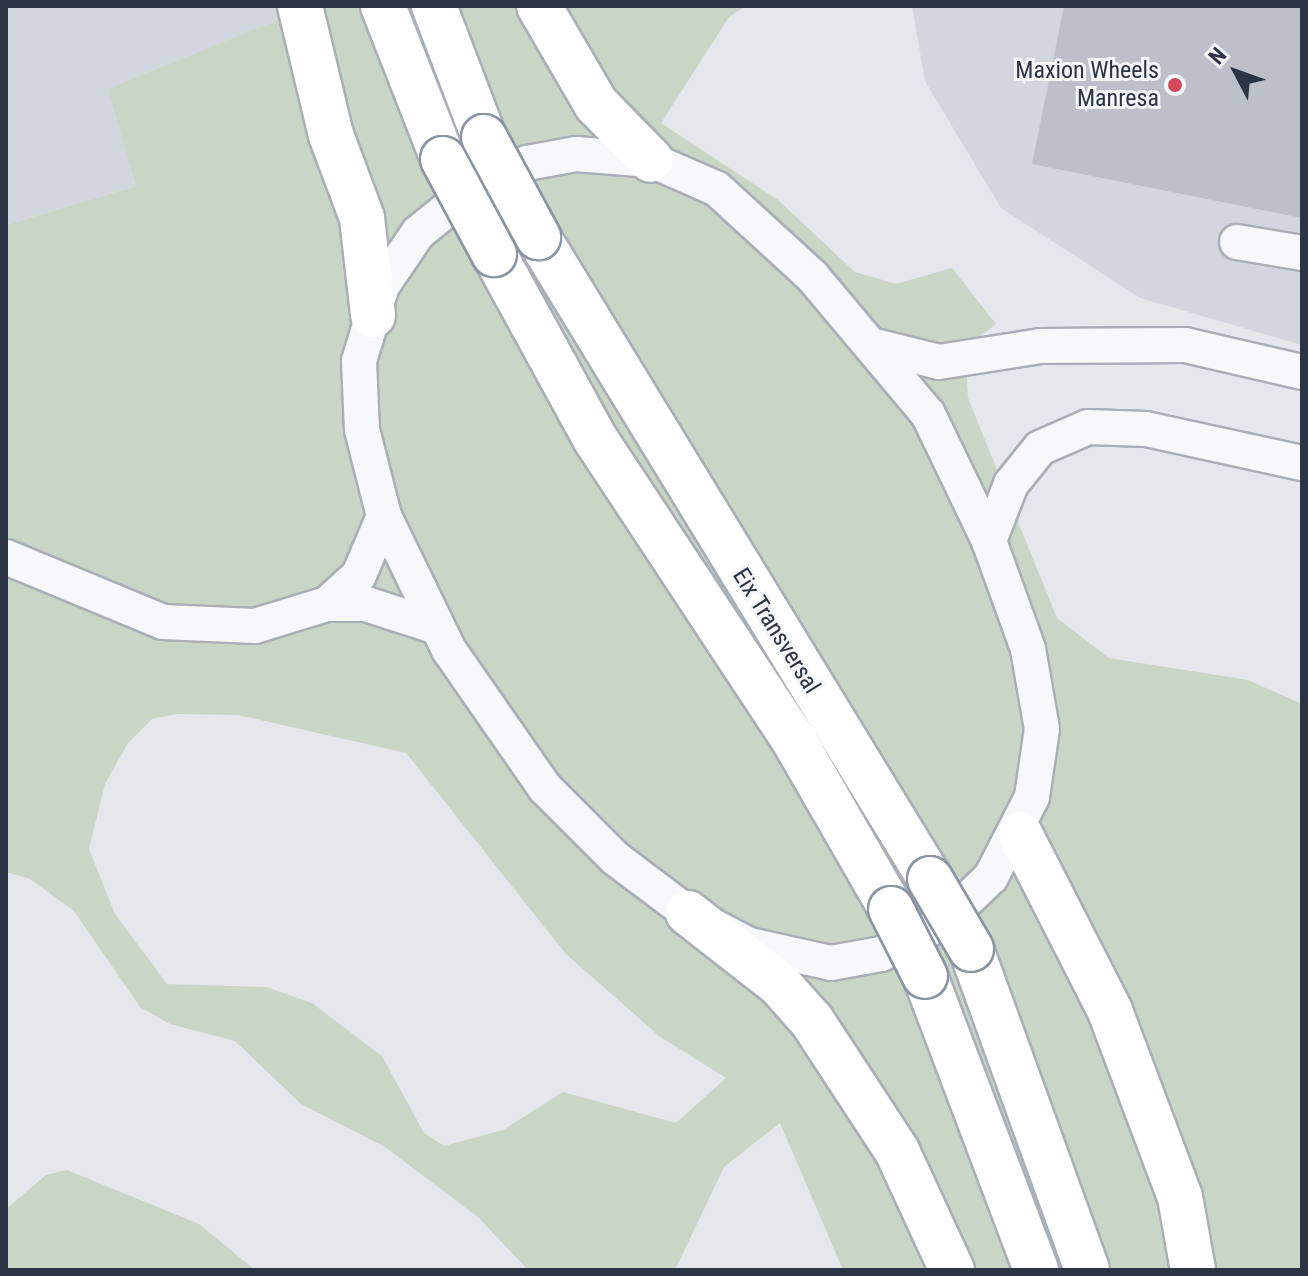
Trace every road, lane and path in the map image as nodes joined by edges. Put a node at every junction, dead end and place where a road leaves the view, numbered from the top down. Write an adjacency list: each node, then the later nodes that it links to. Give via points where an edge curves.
1 (300, 6): 8 (highway, via 331,135 362,218)
2 (383, 6): 20 (highway, Eix Transversal, bridge, via 443,159 596,440 795,742 891,909 925,976)
3 (434, 6): 21 (highway, Eix Transversal, bridge, via 484,137 538,237 971,949)
4 (539, 6): 5 (highway, via 596,104)
5 (651, 160): 8 (street, via 564,156 527,163 471,190 418,233 382,286); 9 (street, via 717,189)
6 (1237, 242): 7 (street)
7 (1302, 253)
8 (373, 315): 12 (street, via 359,361 362,430)
9 (879, 347): 10 (street, via 939,362 1041,346 1185,345); 13 (street, via 928,414)
10 (1302, 372)
11 (1302, 463): 13 (street, via 1177,434 1088,427 1040,448 1011,484)
12 (384, 516): 15 (street, via 359,575); 16 (street)
13 (989, 541): 17 (street, via 1028,649 1042,729)
14 (6, 557): 15 (street, via 163,622 255,626)
15 (327, 604): 16 (street, via 366,604)
16 (437, 627): 18 (street, via 545,788 616,859)
17 (1020, 834): 18 (street, via 991,877 945,921 881,954 831,963 749,945); 22 (highway, via 1110,1011 1180,1197)
18 (688, 913): 19 (highway, via 780,985 812,1021 897,1151)
19 (952, 1270)
20 (1036, 1270)
21 (1087, 1270)
22 (1193, 1270)

